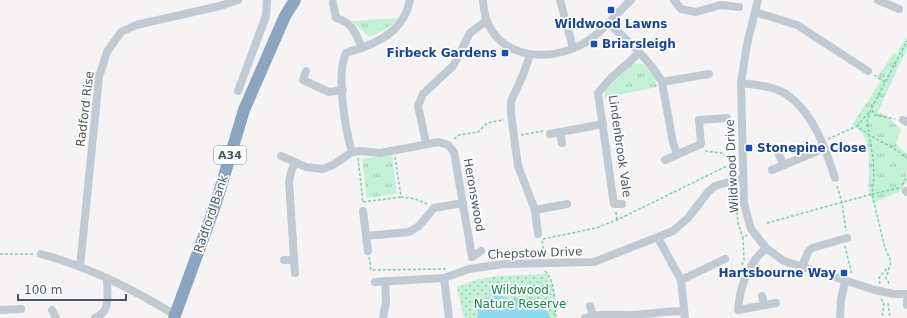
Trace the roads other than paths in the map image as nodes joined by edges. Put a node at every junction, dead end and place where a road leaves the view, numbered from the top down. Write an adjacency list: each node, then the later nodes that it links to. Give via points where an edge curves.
1 (238, 0): 61 (street, Radford Rise, via 136,25 121,32 108,52 100,77)
2 (267, 0): 27 (street, via 266,16)
3 (295, 0): 81 (highway, Radford Bank / A34, via 285,16 244,110 216,203)
4 (410, 0): 17 (street, via 403,21 392,32 378,42)
5 (483, 0): 15 (street)
6 (560, 0): 18 (street)
7 (631, 0): 16 (street)
8 (674, 0): 12 (street, via 681,9 696,12 720,5)
9 (758, 0): 14 (street, Wildwood Drive)
10 (878, 0): 13 (street)
11 (333, 3): 17 (street, via 336,18 348,22)
12 (739, 6)
13 (896, 6)
14 (755, 12): 21 (street, via 797,25); 25 (street, Wildwood Drive)
15 (486, 22): 20 (street, via 499,40 507,46); 32 (street, via 470,33 453,66 422,94 419,100)
16 (608, 22): 18 (street, via 594,36); 19 (street)
17 (362, 48): 26 (street, via 346,53 343,60)
18 (572, 48): 20 (street, via 549,55)
19 (638, 53): 24 (street); 29 (street, Lindenbrook Vale, via 598,93)
20 (530, 55): 48 (street, via 511,101 518,166)
21 (868, 71)
22 (306, 72): 26 (street, via 303,80 329,92)
23 (709, 74): 24 (street)
24 (662, 82): 36 (street, via 672,143)
25 (741, 83): 34 (street, via 770,88 786,94 803,109); 43 (street, Wildwood Drive)
26 (342, 90): 35 (street, via 347,134)
27 (238, 91)
28 (727, 118): 36 (street, via 699,120 701,144)
29 (603, 124): 30 (street); 47 (street, Lindenbrook Vale, via 614,204)
30 (560, 132): 31 (street); 33 (street)
31 (550, 134)
32 (426, 143): 35 (street, via 380,153); 45 (street, Heronswood, via 439,142 448,145 454,152)
33 (562, 143)
34 (823, 144): 41 (street); 44 (street)
35 (356, 152): 40 (street, via 324,169 313,169)
36 (677, 154): 39 (street)
37 (779, 155): 41 (street)
38 (281, 156): 40 (street)
39 (665, 160)
40 (295, 162): 60 (street, via 289,182)
41 (784, 165): 42 (street)
42 (772, 170)
43 (743, 178): 52 (street, Chepstow Drive, via 715,186 688,218 673,231); 54 (street, Wildwood Drive, via 747,219 754,235)
44 (835, 178)
45 (463, 203): 51 (street, via 434,208 419,226 409,232); 55 (street, Heronswood, via 472,257)
46 (567, 204): 48 (street)
47 (622, 204)
48 (535, 210): 50 (street)
49 (363, 211): 51 (street)
50 (538, 234)
51 (366, 236): 56 (street)
52 (658, 238): 65 (street, Chepstow Drive, via 594,262 485,267 468,269); 66 (street)
53 (847, 238): 62 (street, via 812,248)
54 (766, 248): 62 (street, Wildwood Drive, via 784,261); 80 (street, via 747,270 739,296)
55 (480, 251)
56 (368, 252)
57 (40, 254): 61 (street)
58 (725, 258): 66 (street)
59 (284, 260): 60 (street)
60 (294, 260): 63 (street)
61 (80, 266): 64 (street)
62 (802, 267): 69 (street, Wildwood Drive)
63 (295, 272)
64 (107, 278): 81 (street, via 142,294); 84 (street, via 107,306 103,315)
65 (444, 278): 67 (street, Chepstow Drive); 86 (street)
66 (680, 280): 79 (street)
67 (384, 281): 68 (street, Chepstow Drive); 85 (street, via 386,302)
68 (375, 282)
69 (849, 283): 70 (street, Wildwood Drive, via 877,287 894,294); 87 (street, via 841,299)
70 (907, 294): 74 (street)
71 (762, 296): 73 (street)
72 (776, 303): 73 (street)
73 (764, 305): 80 (street)
74 (907, 305)
75 (590, 306): 82 (street)
76 (22, 309): 77 (street)
77 (0, 310)
78 (52, 310): 83 (street)
79 (685, 314): 82 (street, via 658,311)
80 (738, 314)
81 (175, 316)
82 (589, 317)
83 (56, 318)
84 (95, 318)
85 (383, 318)
86 (449, 318)
87 (840, 318)

